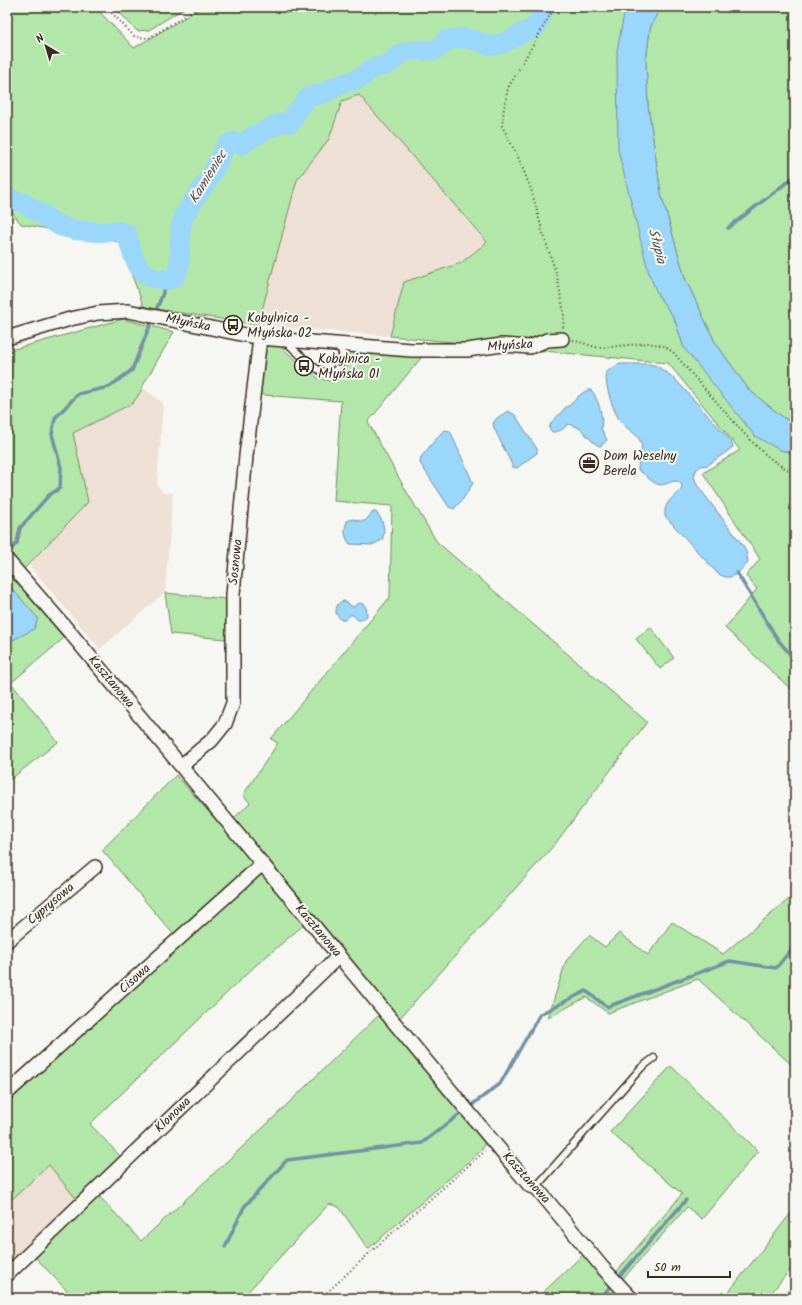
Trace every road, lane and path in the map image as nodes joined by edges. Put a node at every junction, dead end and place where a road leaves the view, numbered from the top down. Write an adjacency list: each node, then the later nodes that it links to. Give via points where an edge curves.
1 (106, 7): 2 (path, via 136,37 150,38)
2 (199, 7)
3 (556, 7): 6 (path, via 508,88 502,126 531,189 557,276 564,313)
4 (7, 338): 5 (street, Młyńska, via 70,319 98,313 128,311)
5 (260, 338): 7 (street, Młyńska); 11 (street, Sosnowa, via 233,594 233,703 225,724 212,740)
6 (562, 339): 8 (street, Młyńska, via 547,340 530,347 502,346 460,350 411,350); 9 (path, via 599,348 648,343 664,346 673,352 756,447 773,461)
7 (283, 340): 8 (street, Młyńska); 8 (lane, via 320,372 328,373 337,369 342,360 342,350)
8 (338, 344)
9 (795, 473)
10 (7, 560): 11 (street, Kasztanowa)
11 (181, 766): 12 (street, Kasztanowa)
12 (262, 864): 15 (street, Kasztanowa); 17 (street, Cisowa)
13 (95, 867): 14 (street, Cyprysowa)
14 (7, 941)
15 (339, 956): 18 (street, Kasztanowa); 20 (street, Klonowa)
16 (654, 1058): 19 (lane, via 641,1068)
17 (7, 1093)
18 (492, 1140): 19 (street, Kasztanowa, via 530,1186); 22 (path, via 485,1151)
19 (536, 1187): 23 (street, Kasztanowa)
20 (7, 1275)
21 (795, 1288): 24 (path)
22 (321, 1298)
23 (631, 1298)
24 (773, 1298)

